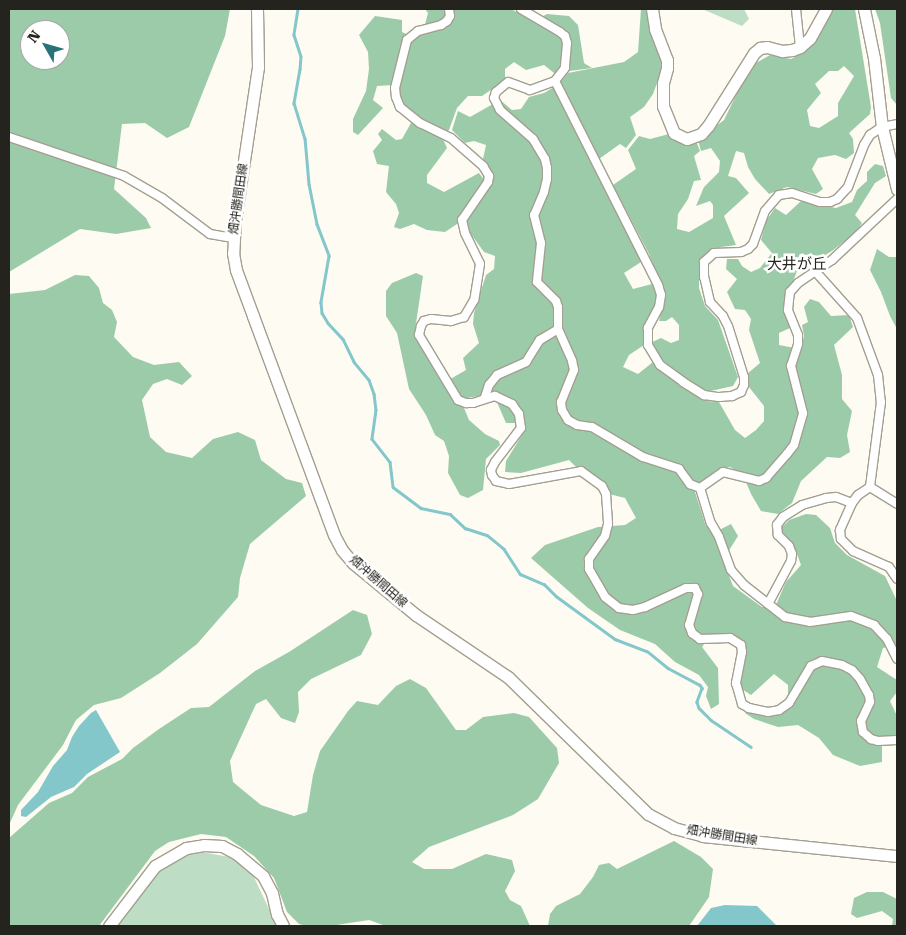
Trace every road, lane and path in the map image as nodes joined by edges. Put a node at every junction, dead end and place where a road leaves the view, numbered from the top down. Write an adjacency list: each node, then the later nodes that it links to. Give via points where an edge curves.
1 (258, 9): 16 (main road, 畑沖勝間田線, via 258,67)
2 (449, 9): 19 (street, via 450,16 441,26 418,31 407,40 395,88 400,108 420,123 451,138 483,166 489,176 462,220 464,233 480,264 474,300 464,317 451,321 424,321 420,334 458,400 466,403)
3 (521, 9): 9 (street, via 565,36 565,68)
4 (652, 9): 8 (main road, via 667,60 663,106 670,128 680,138 701,134 760,48 782,51)
5 (796, 9): 8 (street)
6 (826, 9): 8 (main road, via 810,38)
7 (864, 9): 11 (main road)
8 (800, 46)
9 (555, 81): 11 (street, via 658,285 659,307 648,328 648,345 660,365 704,395 732,396 741,392 744,386 728,326 710,302 704,262 714,254 748,249 753,244 765,211 779,195 792,193 820,202 837,199 848,187 870,135); 18 (street, via 530,90 508,82 494,98 500,110 533,139 545,159 547,179 534,216 541,243 537,282 556,301)
10 (897, 124): 11 (street)
11 (882, 127): 13 (main road)
12 (9, 137): 16 (street, via 124,176 162,198 210,234)
13 (895, 170): 14 (main road)
14 (897, 190)
15 (897, 199): 17 (street, via 843,250)
16 (233, 238): 28 (main road, 畑沖勝間田線, via 236,270 334,535 353,563 416,615 508,677 648,814 674,828 703,836)
17 (815, 271): 20 (street, via 857,318 878,375 881,402); 21 (street, via 794,286 788,300 788,310 798,335 791,366 802,413 794,445 766,478 759,481 723,472)
18 (558, 329): 19 (street, via 540,340 526,362 497,375 489,384); 21 (street, via 574,370 561,402 568,420 592,427 643,457 673,465 690,484)
19 (485, 397): 27 (street, via 505,399 522,422 515,438 491,470 496,481 509,484 581,471 602,486 606,494 608,524 605,536 589,559 589,569 610,603 633,610 686,588 694,588 698,594 689,625 692,633 700,639 730,638 741,645 736,682 742,704 768,712 778,710 789,703 811,666 822,661 842,665 852,670 869,695 870,702 861,721 863,732 878,741)
20 (870, 487): 22 (street); 23 (street)
21 (700, 488): 25 (street, via 731,570 744,586)
22 (852, 503): 24 (street, via 842,524 841,539 853,551 888,567); 25 (street, via 836,497 826,498 802,505 782,517 777,525 778,535 792,554 791,561)
23 (897, 504)
24 (897, 579)
25 (768, 604): 26 (street, via 785,617 798,621 810,622 844,615 874,625 887,639)
26 (897, 660)
27 (897, 740)
28 (897, 856)
29 (109, 926): 30 (main road, via 155,866 186,848 204,845 222,846 238,854 263,876)
30 (283, 926)

